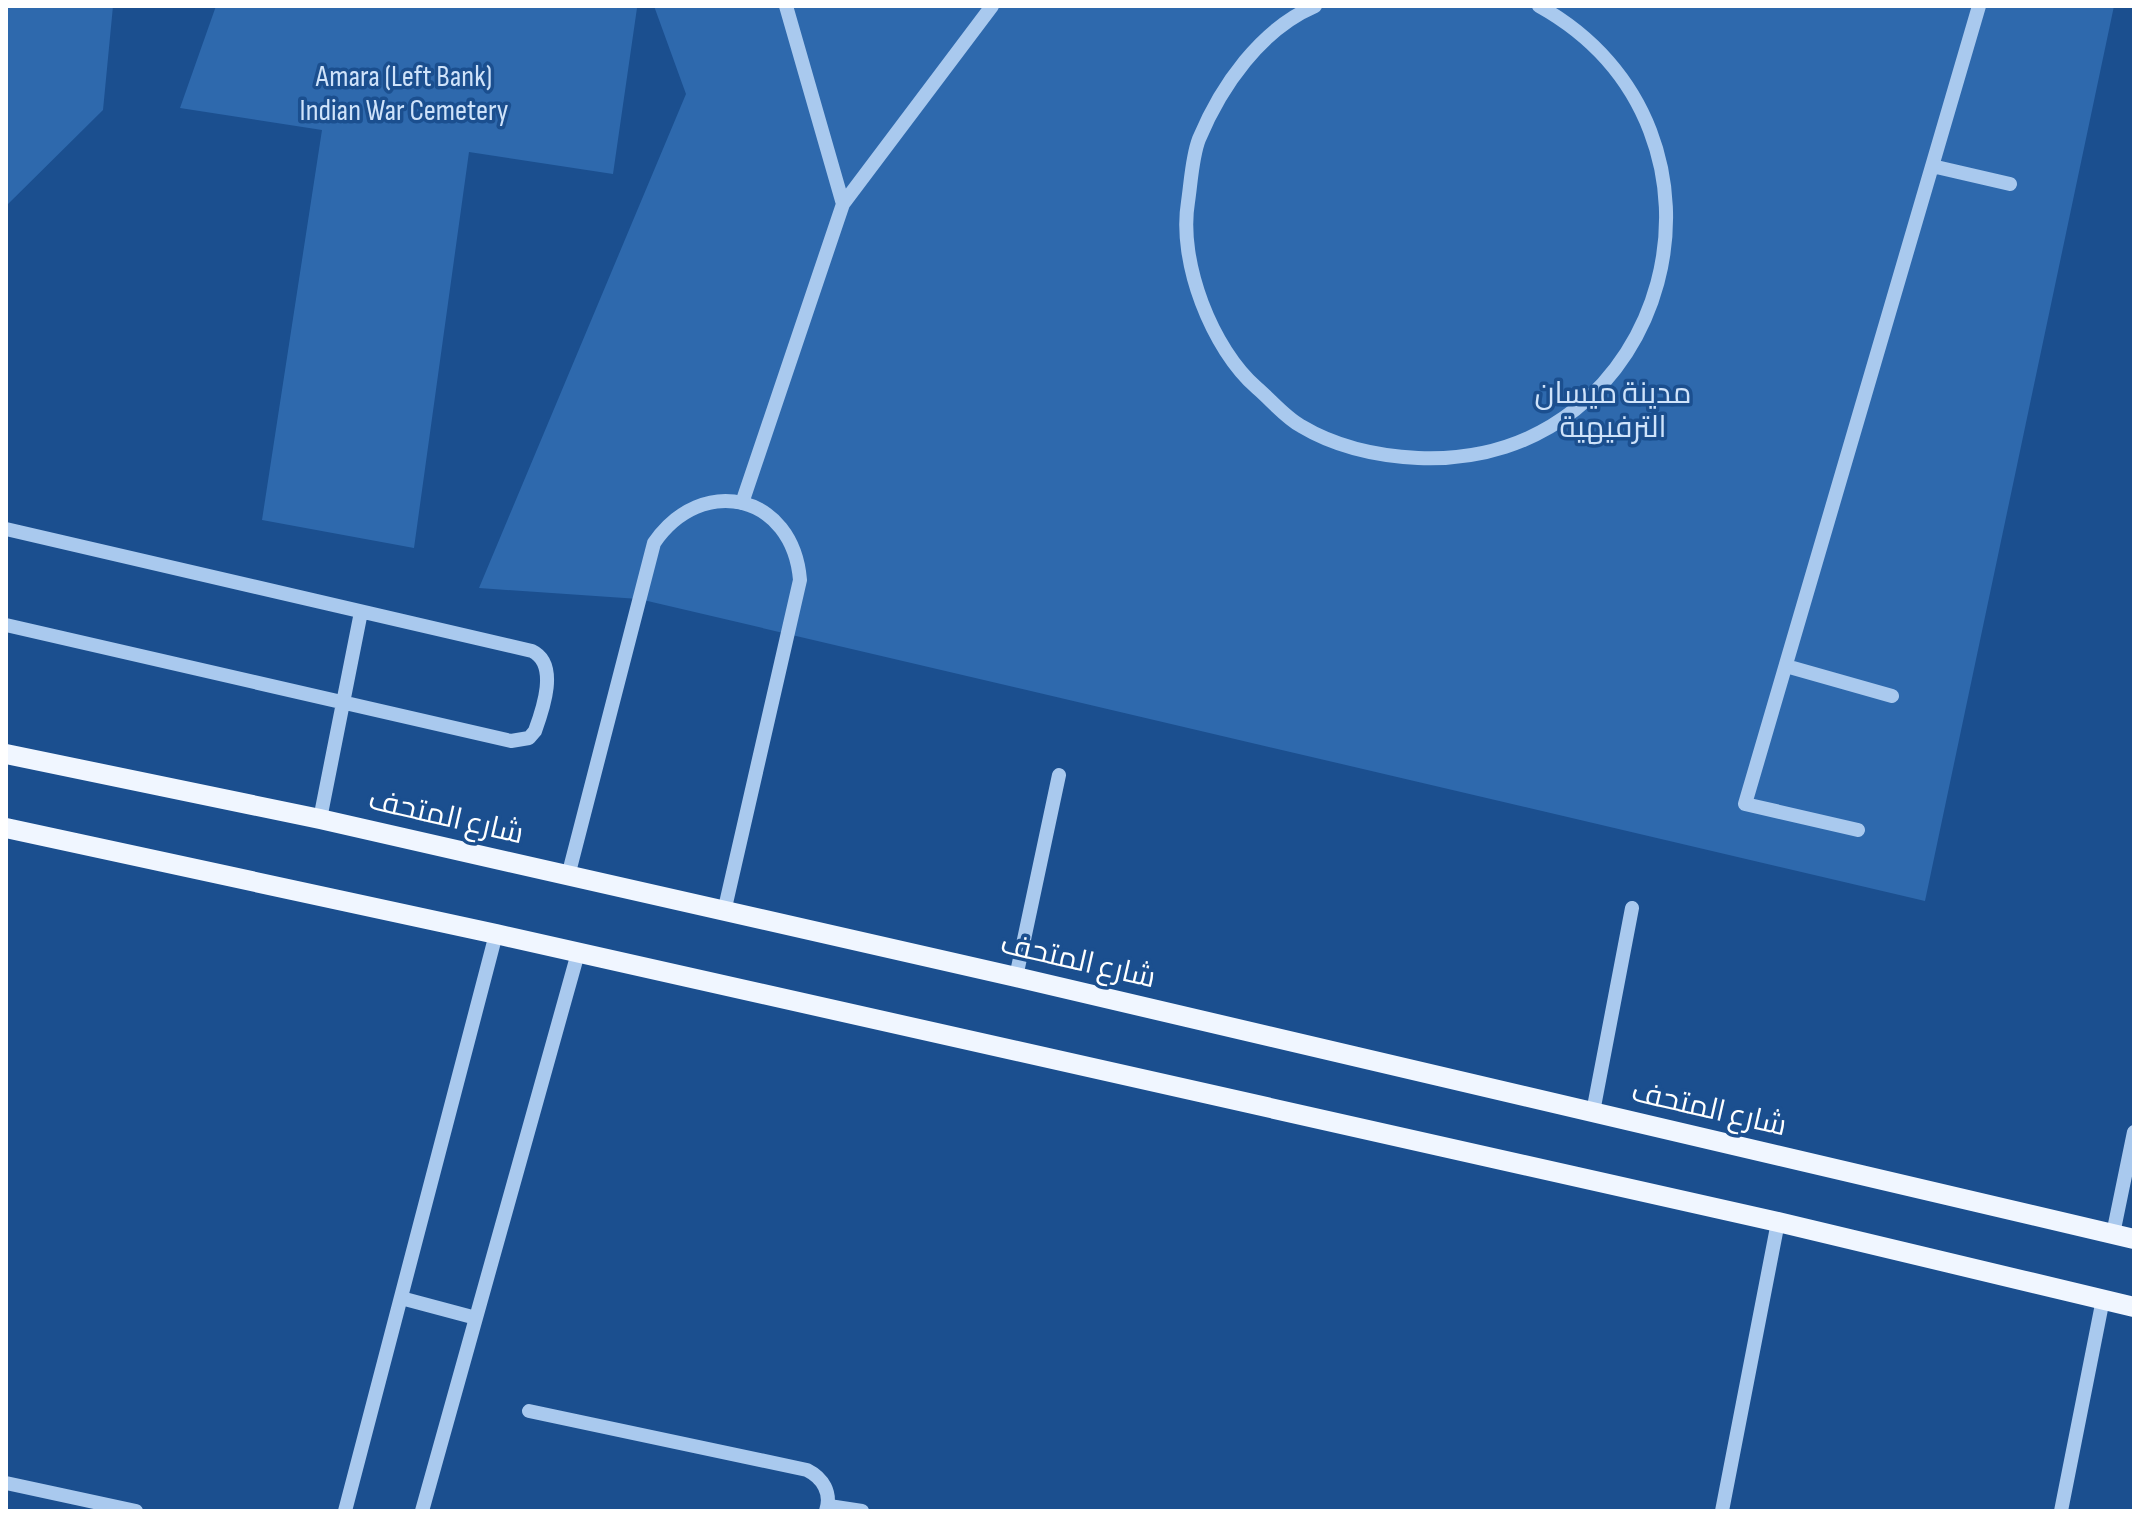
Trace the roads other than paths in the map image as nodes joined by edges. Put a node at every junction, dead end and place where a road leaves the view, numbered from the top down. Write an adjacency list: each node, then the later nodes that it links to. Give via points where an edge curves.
1 (786, 6): 8 (street)
2 (992, 6): 8 (street)
3 (1315, 6): 4 (street, via 1296,14 1237,69 1198,141 1185,221 1200,302 1240,373 1301,426 1376,456 1457,460 1535,436 1600,388 1646,321 1668,242 1662,161 1630,86 1575,26)
4 (1539, 6)
5 (1979, 6): 6 (street)
6 (1932, 166): 7 (street); 13 (street)
7 (2010, 184)
8 (843, 204): 9 (street)
9 (742, 503): 21 (street, via 701,504 674,519 654,543); 23 (street, via 778,523 791,540 800,580)
10 (6, 529): 11 (street)
11 (361, 612): 15 (street); 15 (street, via 532,651 547,666 544,694 535,731 521,741)
12 (6, 625): 15 (street)
13 (1786, 666): 14 (street); 20 (street, via 1745,804)
14 (1892, 696)
15 (343, 703): 18 (street)
16 (6, 754): 18 (main road, شارع المتحف)
17 (1059, 775): 26 (street)
18 (320, 819): 21 (main road, شارع المتحف)
19 (6, 828): 24 (main road)
20 (1858, 830)
21 (568, 876): 23 (main road, شارع المتحف)
22 (1632, 908): 27 (street)
23 (724, 912): 26 (main road, شارع المتحف)
24 (496, 934): 25 (main road); 32 (street)
25 (578, 953): 29 (main road); 35 (street)
26 (1016, 977): 27 (main road, شارع المتحف)
27 (1593, 1112): 30 (main road, شارع المتحف)
28 (2134, 1132): 30 (street)
29 (1778, 1222): 33 (main road); 43 (street)
30 (2113, 1234): 31 (main road, شارع المتحف)
31 (2134, 1239)
32 (401, 1298): 35 (street); 40 (street)
33 (2103, 1299): 34 (main road); 44 (street)
34 (2134, 1307)
35 (476, 1318): 41 (street)
36 (529, 1411): 38 (street, via 807,1470 826,1486)
37 (6, 1483): 39 (street)
38 (827, 1509): 42 (street)
39 (136, 1511)
40 (345, 1511)
41 (422, 1511)
42 (862, 1511)
43 (1722, 1511)
44 (2061, 1511)

